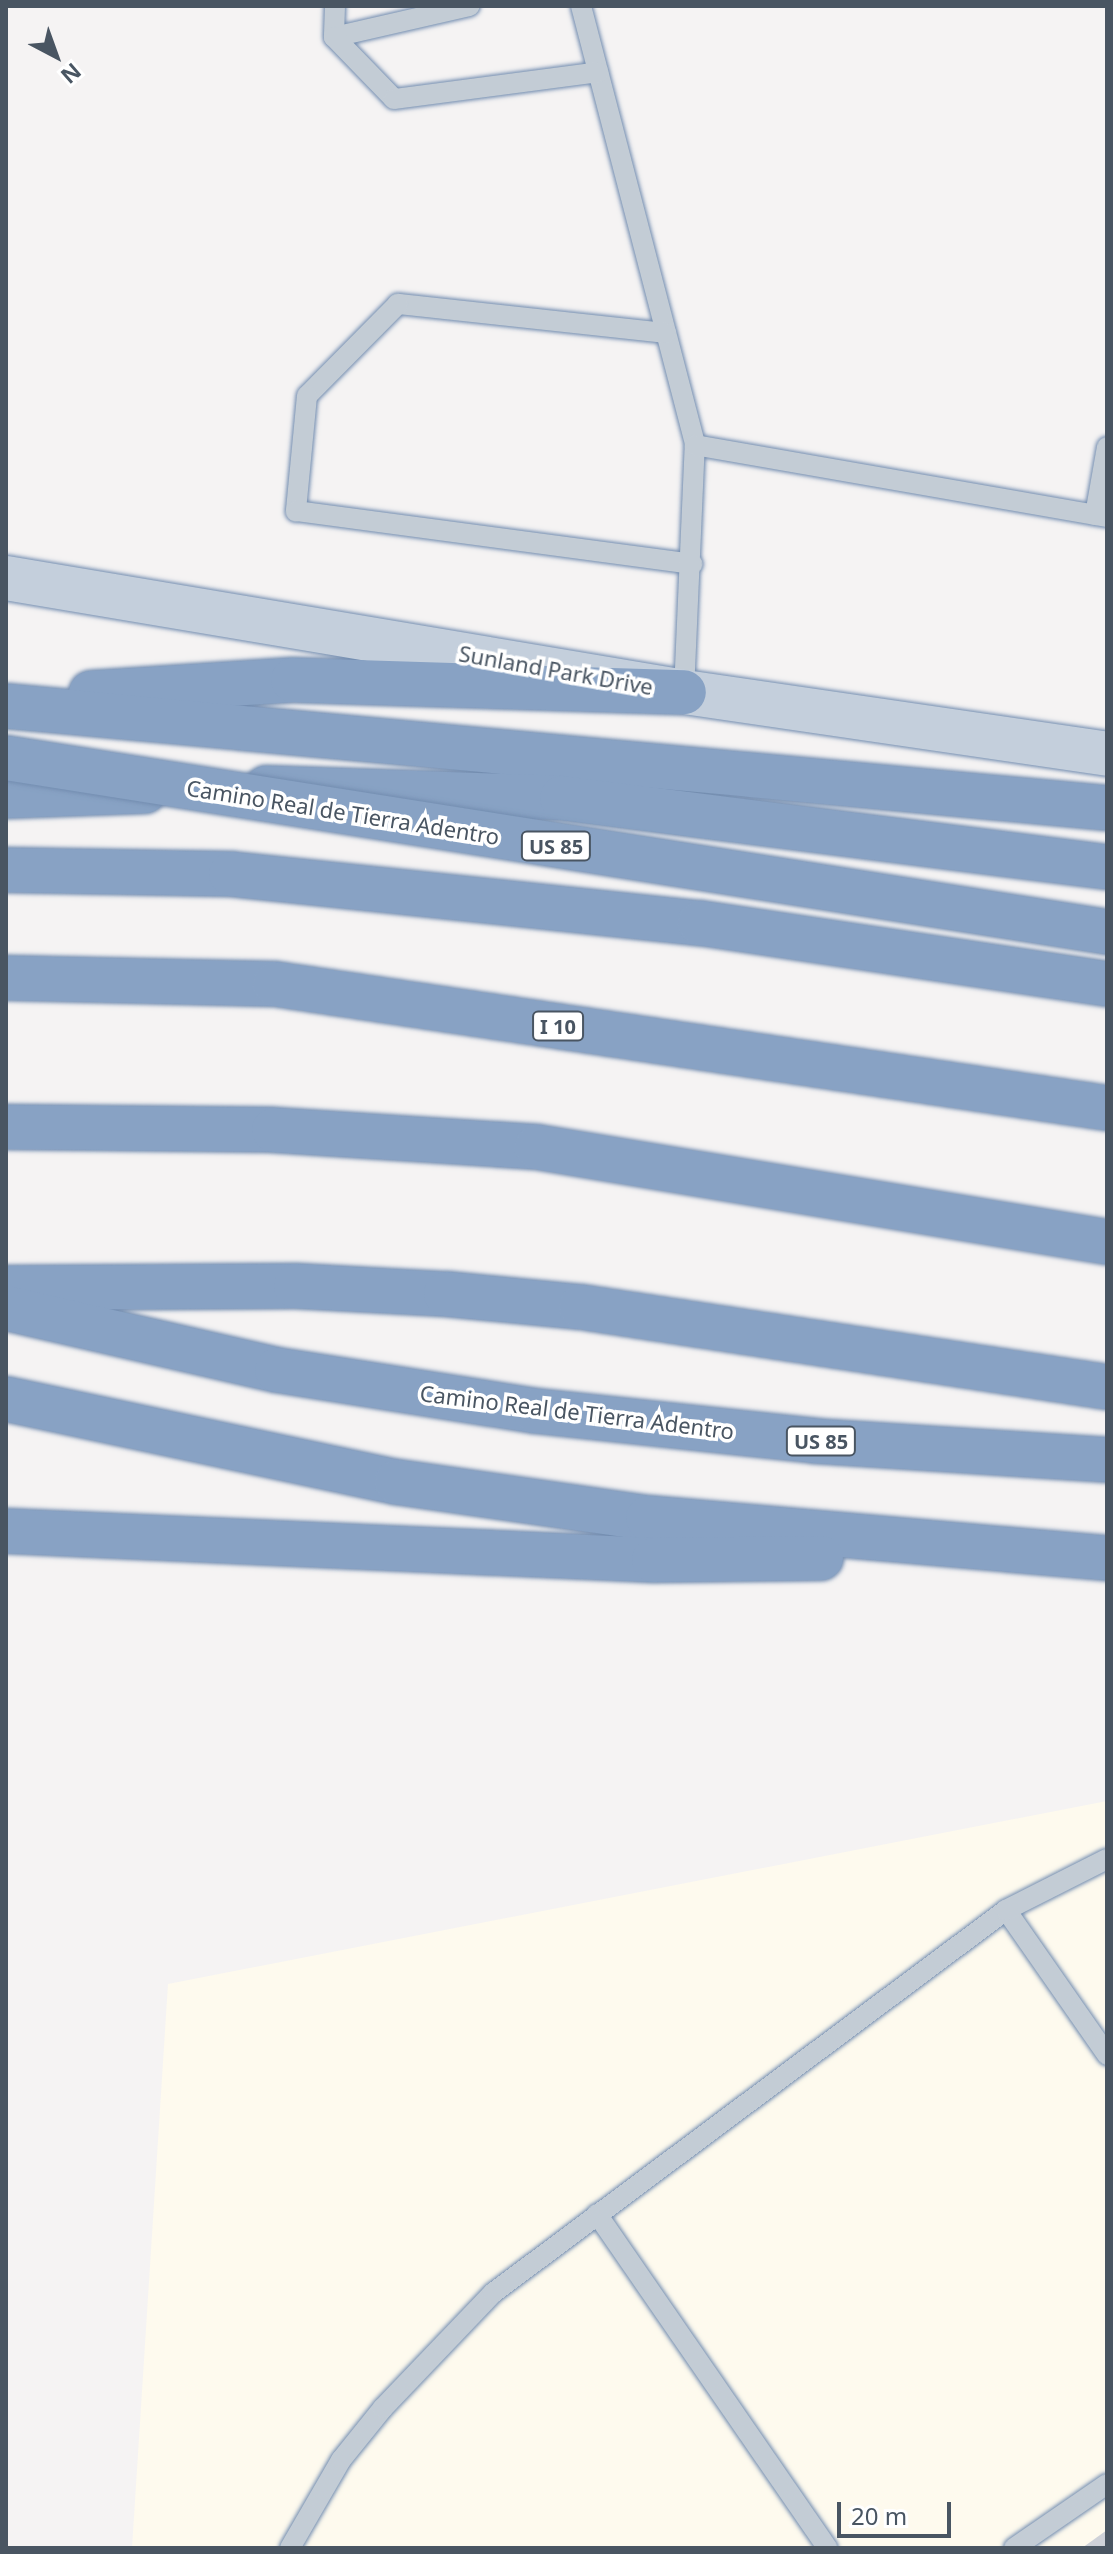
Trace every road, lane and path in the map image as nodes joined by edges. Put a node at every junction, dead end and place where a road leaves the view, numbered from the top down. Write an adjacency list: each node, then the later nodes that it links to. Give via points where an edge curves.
1 (335, 6): 4 (lane)
2 (469, 6): 4 (lane)
3 (581, 6): 5 (lane)
4 (334, 37): 5 (lane, via 394,99)
5 (598, 72): 6 (lane)
6 (666, 333): 7 (lane); 10 (lane, via 398,304 307,396 296,511)
7 (695, 445): 9 (lane); 10 (lane)
8 (1107, 447): 9 (lane)
9 (1101, 516)
10 (692, 564): 12 (lane)
11 (6, 578): 12 (main road, Sunland Park Drive)
12 (684, 692): 13 (highway, via 293,680); 15 (main road, Sunland Park Drive)
13 (6, 699)
14 (6, 706): 18 (highway)
15 (1107, 754)
16 (6, 758): 21 (highway, Camino Real de Tierra Adentro / US 85, bridge)
17 (6, 796): 19 (highway, via 324,786 562,798)
18 (1107, 808)
19 (1107, 867)
20 (6, 870): 23 (highway, via 231,874 700,923)
21 (1107, 932)
22 (6, 978): 24 (highway, I 10, via 275,984)
23 (1107, 984)
24 (1107, 1108)
25 (6, 1127): 26 (highway, via 274,1130 537,1147)
26 (1107, 1242)
27 (6, 1288): 29 (highway, via 296,1286 446,1294 581,1307)
28 (6, 1308): 31 (highway, Camino Real de Tierra Adentro / US 85, via 277,1370 536,1411 815,1441)
29 (1107, 1387)
30 (6, 1399): 33 (highway, via 397,1482 648,1518)
31 (1107, 1460)
32 (6, 1531): 33 (highway, via 654,1560)
33 (1087, 1557)
34 (1107, 1859): 35 (lane)
35 (1006, 1910): 36 (lane); 37 (lane)
36 (1107, 2055)
37 (597, 2214): 39 (lane, via 445,2337 341,2460); 40 (lane)
38 (1107, 2484): 41 (lane)
39 (290, 2548)
40 (827, 2548)
41 (1014, 2548)

